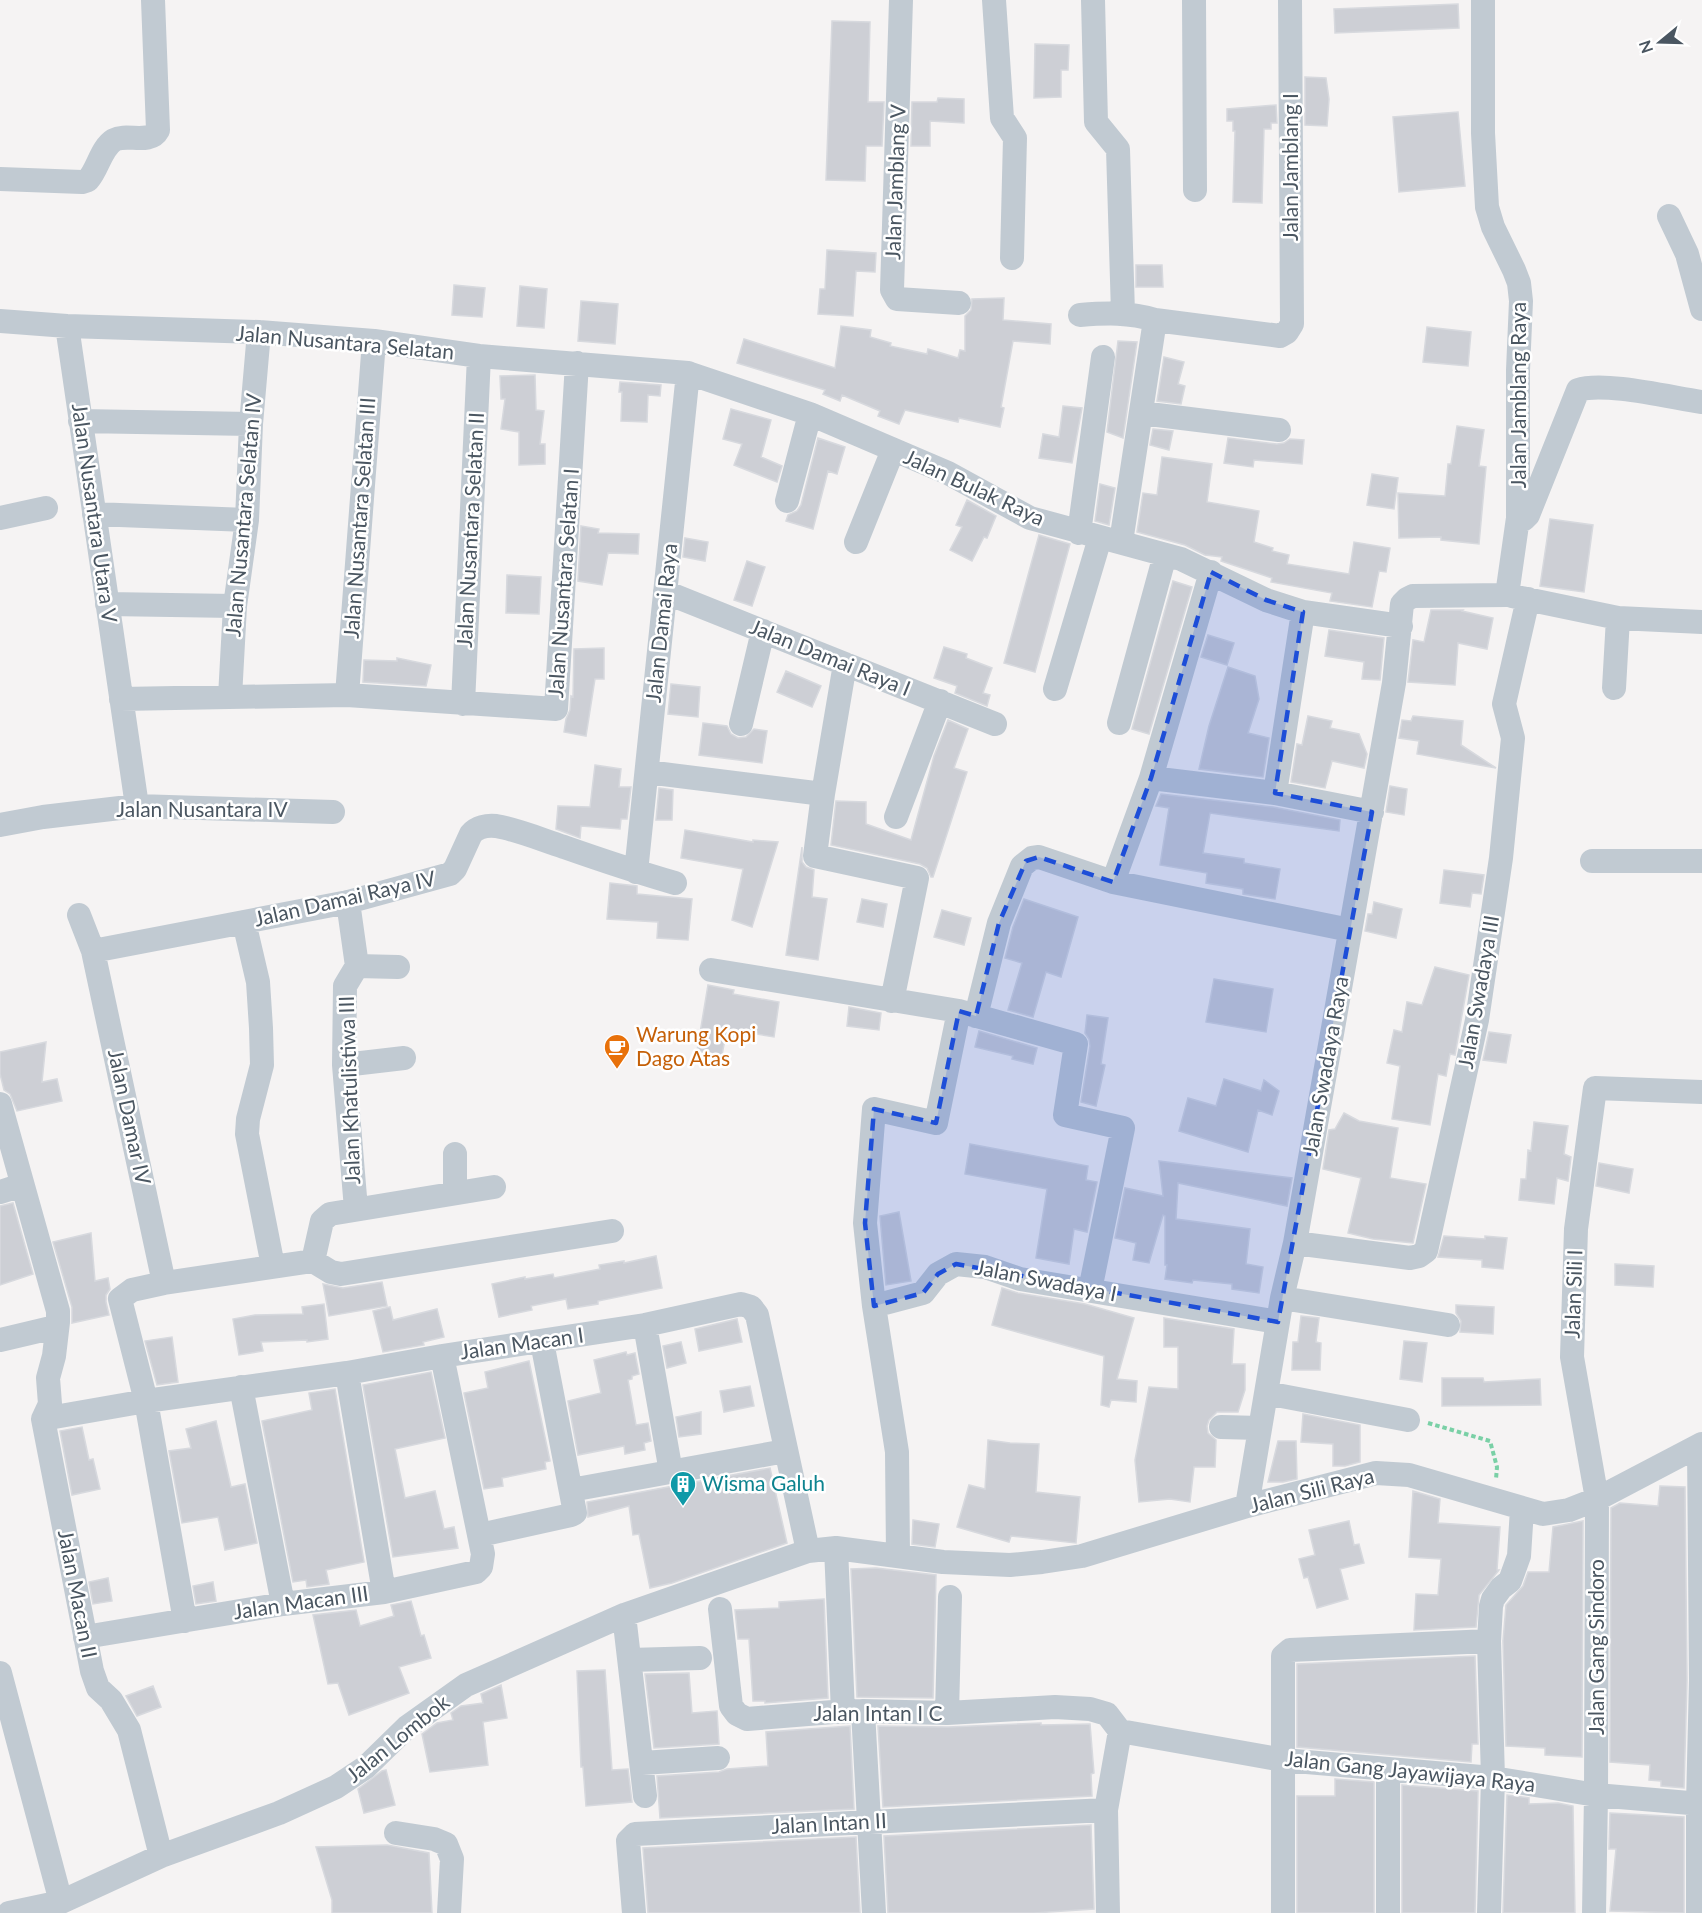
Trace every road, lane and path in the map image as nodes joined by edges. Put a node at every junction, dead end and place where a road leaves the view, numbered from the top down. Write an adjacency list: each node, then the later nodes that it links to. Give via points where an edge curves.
1 (153, 0): 8 (street, via 158,130 155,135 113,141 88,180 82,182)
2 (901, 0): 12 (street, Jalan Jamblang V, via 892,290 897,299)
3 (994, 0): 11 (street, via 1002,118 1015,138)
4 (1093, 0): 14 (street, via 1096,122 1118,149)
5 (1194, 0): 9 (street)
6 (1290, 0): 16 (street, Jalan Jamblang I, via 1292,324 1280,336)
7 (1483, 0): 36 (street, Jalan Jamblang Raya, via 1487,207 1519,282 1521,301)
8 (0, 179)
9 (1195, 190)
10 (1669, 216): 13 (street, via 1687,254)
11 (1012, 258)
12 (959, 303)
13 (1702, 309)
14 (1123, 313): 15 (street); 16 (street)
15 (1080, 315)
16 (1155, 320): 26 (street)
17 (0, 321): 18 (street, Jalan Nusantara Selatan)
18 (67, 326): 19 (street, Jalan Nusantara Selatan); 28 (street, Jalan Nusantara Utara V)
19 (259, 332): 20 (street, Jalan Nusantara Selatan); 29 (street, Jalan Nusantara Selatan IV)
20 (374, 341): 21 (street, Jalan Nusantara Selatan); 54 (street, Jalan Nusantara Selatan III)
21 (479, 356): 23 (street, Jalan Nusantara Selatan); 58 (street, Jalan Nusantara Selatan II)
22 (1103, 357): 38 (street)
23 (577, 363): 24 (street, Jalan Nusantara Selatan); 58 (street, Jalan Nusantara Selatan I, via 556,710)
24 (688, 373): 27 (street, Jalan Bulak Raya); 42 (street, Jalan Damai Raya)
25 (1702, 402): 36 (street, via 1631,391 1588,387 1578,390 1528,515)
26 (1141, 413): 30 (street); 38 (street)
27 (810, 414): 31 (street, Jalan Bulak Raya); 32 (street)
28 (80, 421): 29 (street); 34 (street, Jalan Nusantara Utara V)
29 (251, 424): 37 (street, Jalan Nusantara Selatan IV)
30 (1279, 430)
31 (893, 450): 38 (street, Jalan Bulak Raya, via 948,473 1030,518); 39 (street)
32 (787, 501)
33 (46, 508): 35 (street)
34 (94, 514): 37 (street); 44 (street, Jalan Nusantara Utara V)
35 (0, 518)
36 (1518, 518): 43 (street, Jalan Jamblang Raya)
37 (247, 520): 45 (street, Jalan Nusantara Selatan IV)
38 (1100, 538): 40 (street, Jalan Bulak Raya); 53 (street)
39 (856, 542)
40 (1165, 555): 41 (street, Jalan Bulak Raya); 59 (street)
41 (1211, 573): 46 (street, Jalan Bulak Raya, via 1266,600); 63 (street)
42 (665, 592): 50 (street, Jalan Damai Raya I); 62 (street, Jalan Damai Raya)
43 (1517, 597): 47 (street); 49 (street, via 1413,596 1402,604); 96 (street, Jalan Swadaya III, via 1504,704 1513,738 1501,858 1477,1020 1426,1251 1410,1258)
44 (107, 604): 45 (street); 56 (street, Jalan Nusantara Utara V)
45 (235, 606): 55 (street, Jalan Nusantara Selatan IV)
46 (1304, 612): 49 (street, Jalan Bulak Raya); 64 (street)
47 (1618, 618): 48 (street); 52 (street)
48 (1702, 622)
49 (1401, 626): 68 (street, Jalan Swadaya Raya)
50 (763, 631): 51 (street, Jalan Damai Raya I); 60 (street)
51 (845, 664): 57 (street, Jalan Damai Raya I); 65 (street)
52 (1614, 688)
53 (1055, 689)
54 (347, 695): 55 (street); 58 (street)
55 (230, 697): 56 (street)
56 (122, 699): 66 (street, Jalan Nusantara Utara V)
57 (940, 701): 61 (street, Jalan Damai Raya I); 69 (street)
58 (463, 704)
59 (1119, 723)
60 (741, 724)
61 (995, 724)
62 (647, 771): 65 (street); 73 (street, Jalan Damai Raya)
63 (1150, 778): 64 (street); 74 (street)
64 (1275, 793): 68 (street)
65 (823, 794): 84 (street, via 815,856 917,878)
66 (137, 806): 67 (street, Jalan Nusantara IV); 70 (street, Jalan Nusantara IV)
67 (333, 812)
68 (1372, 812): 79 (street, Jalan Swadaya Raya)
69 (896, 817)
70 (0, 825)
71 (1592, 861): 72 (street)
72 (1702, 861)
73 (636, 872): 75 (street, Jalan Damai Raya IV); 76 (street, Jalan Damai Raya IV, via 518,832 484,826 471,834 450,874)
74 (1113, 882): 79 (street); 85 (street, via 1039,857 1026,861 999,923)
75 (675, 883)
76 (348, 902): 78 (street, Jalan Damai Raya IV); 81 (street, Jalan Khatulistiwa III)
77 (79, 915): 80 (street, Jalan Damar IV)
78 (244, 922): 80 (street, Jalan Damai Raya IV); 98 (street, via 258,982 262,1065 246,1134)
79 (1350, 928): 96 (street, Jalan Swadaya Raya)
80 (93, 951): 99 (street, Jalan Damar IV)
81 (357, 966): 82 (street); 87 (street, Jalan Khatulistiwa III, via 345,987)
82 (398, 968)
83 (711, 970): 84 (street)
84 (892, 1001): 85 (street)
85 (968, 1014): 100 (street, via 1076,1044 1065,1115 1123,1128); 102 (street, via 936,1123 874,1109 865,1223)
86 (404, 1058): 87 (street)
87 (345, 1065): 94 (street, Jalan Khatulistiwa III)
88 (1702, 1092): 122 (street, Jalan Sili I, via 1595,1088 1576,1229 1572,1357)
89 (0, 1104): 92 (street, Jalan Macan II)
90 (455, 1154): 93 (street)
91 (494, 1187): 93 (street)
92 (11, 1188): 103 (street, Jalan Macan II, via 58,1311)
93 (455, 1193): 94 (street)
94 (356, 1209): 97 (street, via 322,1221)
95 (612, 1231): 97 (street, via 341,1274)
96 (1295, 1243): 101 (street, Jalan Swadaya Raya)
97 (314, 1261): 98 (street)
98 (273, 1266): 99 (street)
99 (164, 1283): 113 (street, via 132,1290 120,1299)
100 (1090, 1290): 102 (street, Jalan Swadaya I, via 956,1264 938,1274 923,1293); 104 (street, Jalan Swadaya I)
101 (1282, 1298): 104 (street, Jalan Swadaya Raya); 106 (street)
102 (874, 1306): 129 (street, via 897,1452)
103 (58, 1322): 107 (street, via 51,1328); 114 (street, Jalan Macan II, via 48,1378 50,1404)
104 (1278, 1322): 112 (street, Jalan Swadaya Raya)
105 (645, 1325): 108 (street, Jalan Macan I); 119 (street, Jalan Macan I, via 741,1304 751,1306 757,1315); 120 (street)
106 (1448, 1325)
107 (0, 1340)
108 (542, 1342): 109 (street, Jalan Macan I); 121 (street)
109 (442, 1356): 110 (street, Jalan Macan I); 126 (street)
110 (346, 1372): 111 (street, Jalan Macan I); 130 (street)
111 (241, 1388): 113 (street, Jalan Macan I); 132 (street)
112 (1266, 1393): 115 (street); 117 (street, Jalan Swadaya Raya)
113 (146, 1401): 114 (street, Jalan Macan I); 135 (street)
114 (42, 1419): 136 (street, Jalan Macan II)
115 (1408, 1420): 123 (path, via 1490,1441 1497,1467)
116 (1221, 1427): 117 (street)
117 (1260, 1428): 124 (street, Jalan Swadaya Raya)
118 (1700, 1446): 122 (street, Jalan Sili Raya); 141 (street)
119 (785, 1451): 120 (street); 128 (street, Jalan Macan I)
120 (671, 1472): 121 (street)
121 (571, 1490): 126 (street, via 575,1513 571,1515)
122 (1597, 1499): 125 (street, Jalan Sili Raya, via 1569,1510 1543,1514); 150 (street, Jalan Gang Sindoro)
123 (1494, 1501): 124 (street, Jalan Sili Raya, via 1409,1475 1376,1473); 125 (street, Jalan Sili Raya)
124 (1247, 1506): 129 (street, Jalan Sili Raya, via 1082,1556 1010,1565)
125 (1522, 1509): 137 (street, via 1519,1556 1510,1581 1493,1599)
126 (480, 1535): 130 (street, Jalan Macan III, via 483,1554 476,1572)
127 (836, 1548): 128 (street, Jalan Lombok); 129 (street, Jalan Lombok); 142 (street)
128 (808, 1551): 134 (street, Jalan Lombok)
129 (898, 1555)
130 (384, 1592): 132 (street, Jalan Macan III)
131 (950, 1597): 143 (street)
132 (283, 1604): 135 (street, Jalan Macan III)
133 (720, 1609): 142 (street, Jalan Intan I C, via 731,1706 737,1714 747,1719)
134 (624, 1615): 139 (street); 156 (street, Jalan Lombok, via 466,1685 407,1727 366,1767 336,1787 279,1813)
135 (185, 1621): 136 (street, Jalan Macan III)
136 (85, 1637): 156 (street, Jalan Macan II, via 98,1688 111,1700 129,1730)
137 (1489, 1641): 146 (street, via 1290,1650 1283,1656); 149 (street)
138 (700, 1658): 139 (street)
139 (630, 1660): 147 (street)
140 (0, 1673): 157 (street)
141 (1701, 1680): 152 (street)
142 (853, 1711): 143 (street, Jalan Intan I C); 154 (street)
143 (947, 1713): 144 (street, Jalan Intan I C, via 1090,1709 1107,1714)
144 (1120, 1731): 146 (street, Jalan Gang Jayawijaya Raya); 153 (street)
145 (718, 1758): 147 (street)
146 (1283, 1760): 148 (street, Jalan Gang Jayawijaya Raya); 163 (street)
147 (642, 1763): 151 (street)
148 (1388, 1769): 149 (street, Jalan Gang Jayawijaya Raya); 164 (street)
149 (1493, 1779): 150 (street, Jalan Gang Jayawijaya Raya); 165 (street)
150 (1596, 1795): 152 (street, Jalan Gang Jayawijaya Raya); 166 (street, Jalan Gang Sindoro)
151 (645, 1796)
152 (1700, 1804): 167 (street)
153 (1106, 1810): 154 (street, Jalan Intan II); 162 (street)
154 (869, 1822): 160 (street, Jalan Intan II, via 635,1833 628,1841); 161 (street)
155 (396, 1833): 159 (street, via 446,1844 452,1859)
156 (161, 1856): 157 (street, Jalan Lombok)
157 (73, 1904): 158 (street, Jalan Lombok)
158 (9, 1913)
159 (449, 1913)
160 (634, 1913)
161 (874, 1913)
162 (1108, 1913)
163 (1283, 1913)
164 (1388, 1913)
165 (1489, 1913)
166 (1594, 1913)
167 (1698, 1913)

